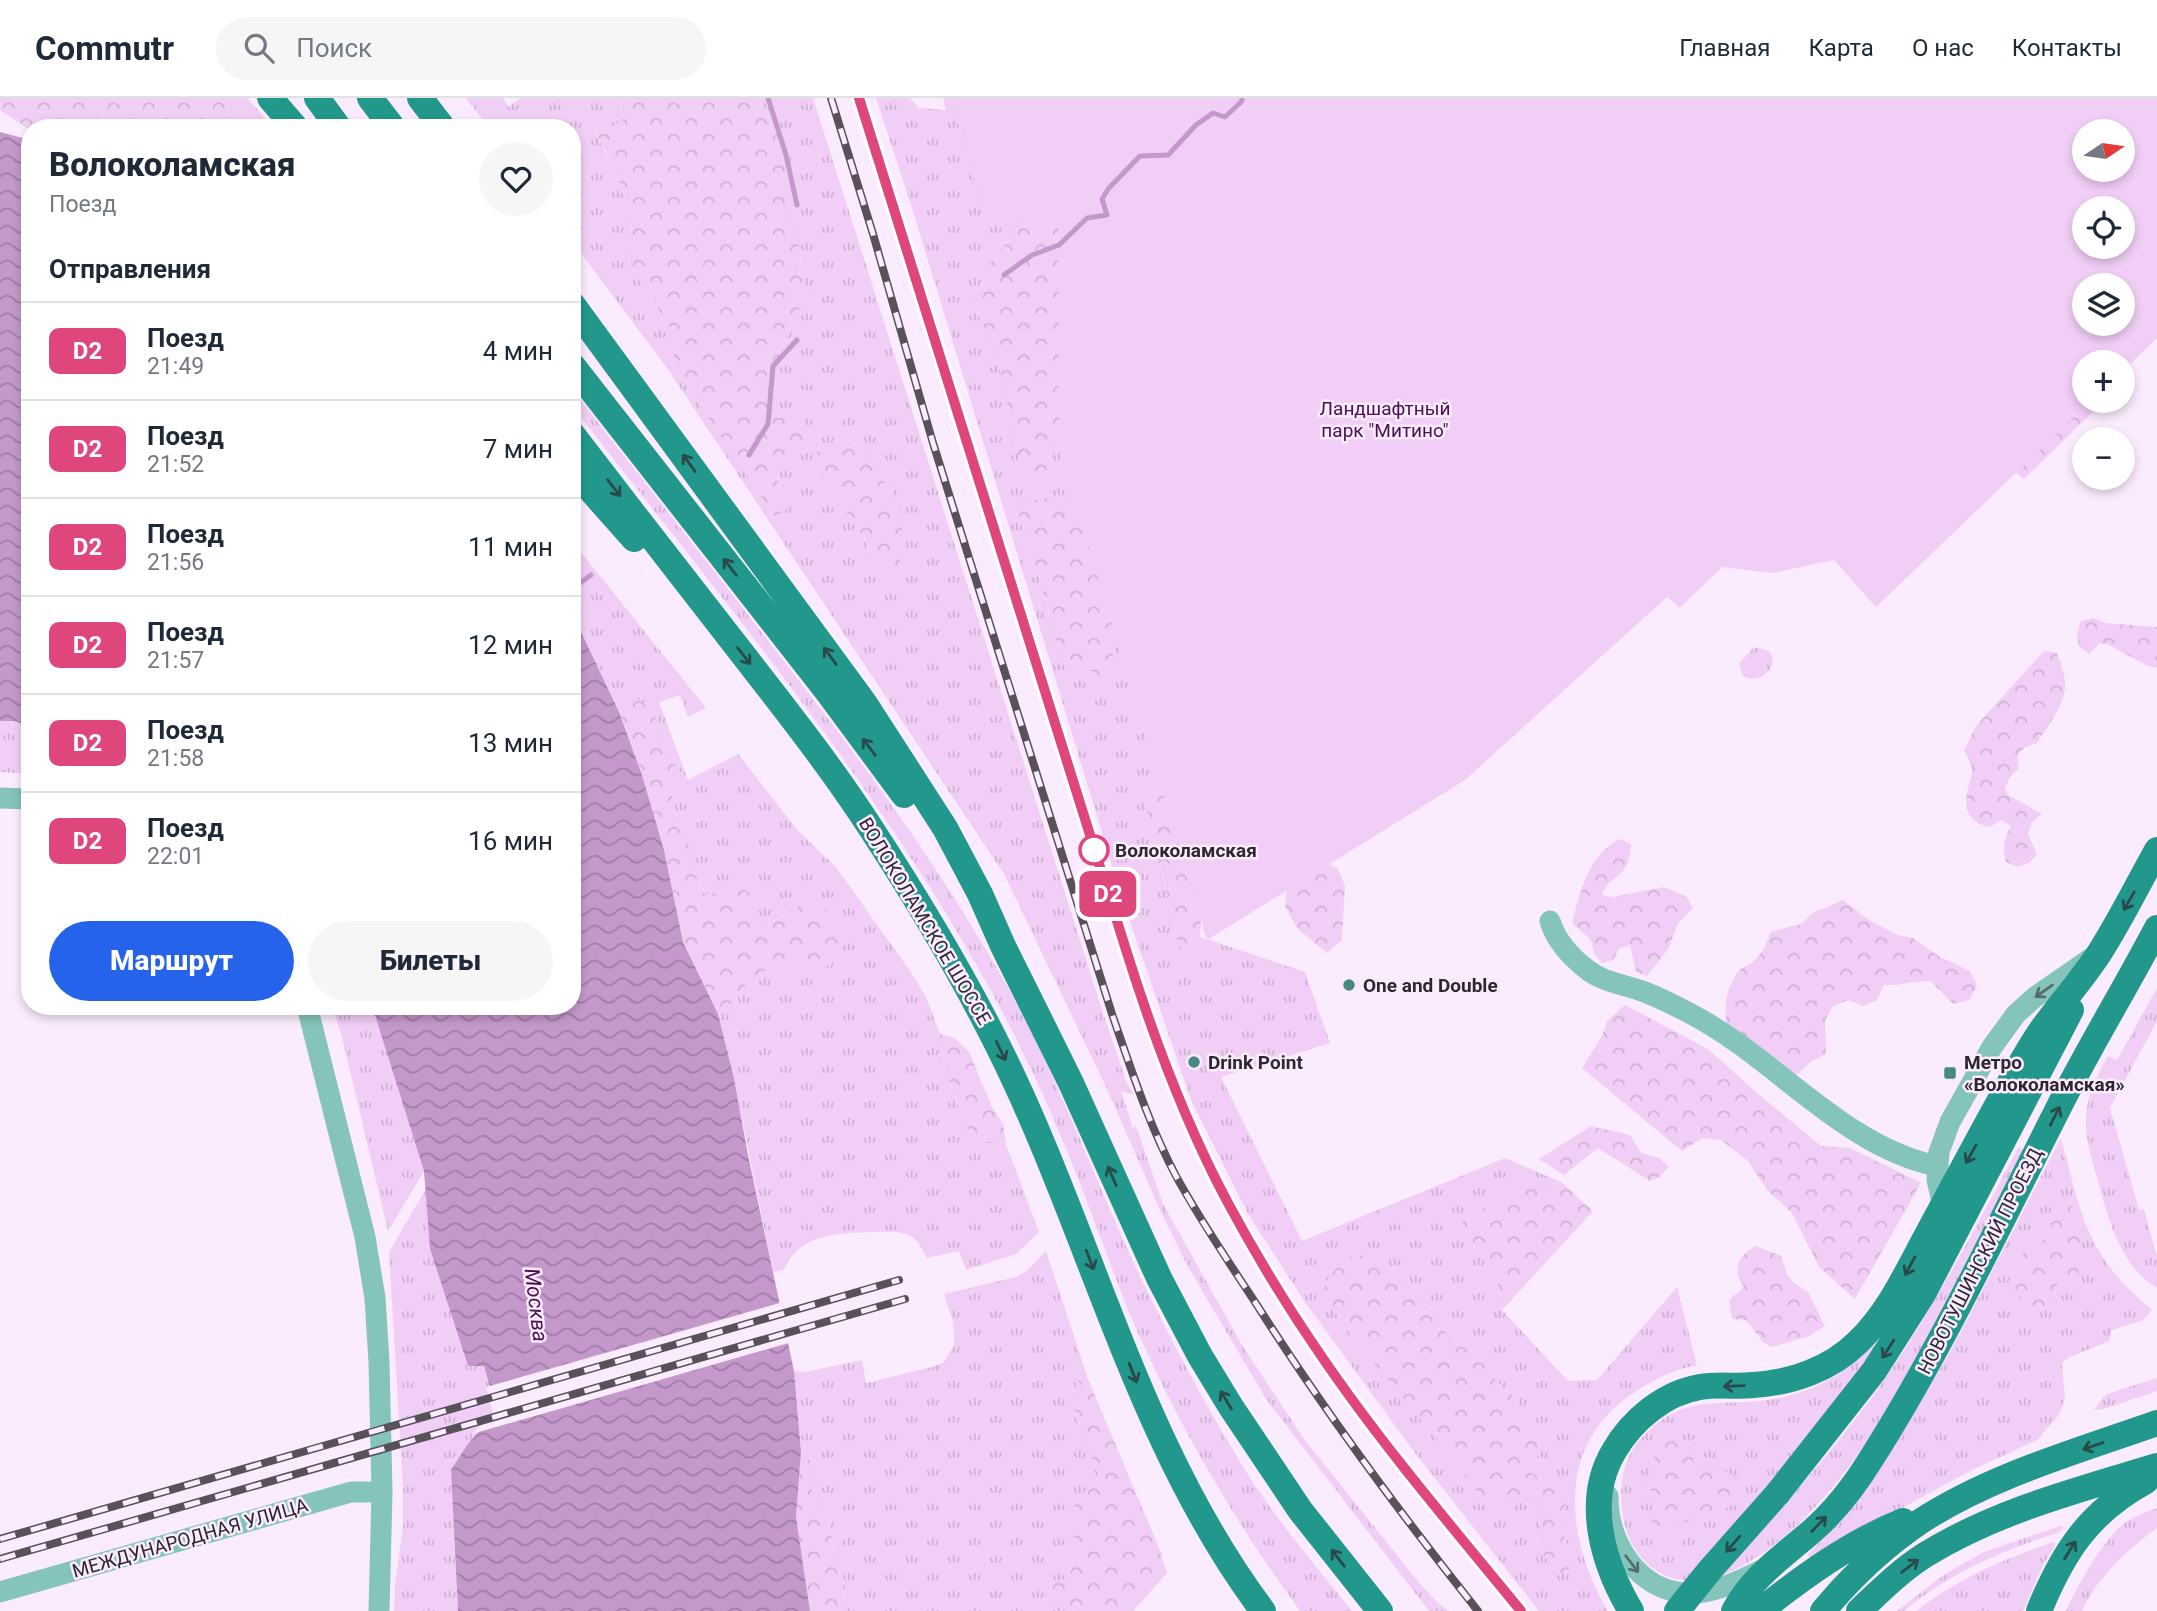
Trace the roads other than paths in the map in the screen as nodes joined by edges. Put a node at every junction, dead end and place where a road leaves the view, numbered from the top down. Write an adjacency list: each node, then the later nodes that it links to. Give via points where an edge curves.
1 (270, 98): 5 (main road)
2 (317, 98): 6 (main road)
3 (370, 98): 7 (main road)
4 (419, 98): 8 (main road)
5 (288, 119)
6 (332, 119)
7 (386, 119)
8 (436, 119)
9 (581, 316): 19 (main road, one-way to 9, via 945,828 865,704)
10 (581, 377): 19 (main road, one-way to 10, via 890,774)
11 (581, 446): 13 (main road, ВОЛОКОЛАМСКОЕ ШОССЕ, one-way to 13)
12 (581, 479): 13 (main road, via 664,571)
13 (702, 602): 34 (main road, ВОЛОКОЛАМСКОЕ ШОССЕ, one-way to 34, via 871,828 958,968 1033,1117 1178,1473 1220,1548)
14 (0, 798): 15 (street)
15 (21, 799)
16 (2157, 850): 20 (main road, one-way to 20)
17 (1550, 921): 22 (street, via 1562,943 1590,972 1694,1016 1877,1145)
18 (2157, 928): 30 (main road, НОВОТУШИНСКИЙ ПРОЕЗД, one-way to 18, via 1813,1530 1870,1462 1945,1333 2077,1073)
19 (1003, 946): 35 (main road, one-way to 19, via 1300,1510 1200,1356 1158,1278 1071,1083)
20 (2100, 952): 22 (street, one-way to 22, via 2016,1014 1950,1122); 23 (main road, one-way to 23, via 2039,1034); 37 (main road, one-way to 37, bridge, via 1923,1294 1874,1371)
21 (309, 1015): 28 (street, via 365,1237 375,1298)
22 (1937, 1166): 23 (street)
23 (1942, 1206): 25 (main road, one-way to 25, via 1879,1319 1836,1359 1811,1373 1781,1381 1679,1393 1642,1418)
24 (2157, 1423): 29 (main road, one-way to 29, via 2022,1472)
25 (1613, 1452): 30 (street, one-way to 30, via 1608,1503 1626,1559 1641,1577 1687,1594 1714,1589); 36 (main road, via 1598,1502 1600,1534)
26 (2157, 1466): 40 (main road, one-way to 26, via 1923,1556 1959,1536 2054,1498)
27 (2157, 1475): 41 (main road, one-way to 27, via 2062,1564 2090,1523 2115,1499)
28 (382, 1492): 31 (street, МЕЖДУНАРОДНАЯ УЛИЦА, via 351,1492); 33 (street)
29 (1956, 1502): 32 (main road, via 1885,1528 1836,1556); 39 (main road, via 1890,1544)
30 (1767, 1568): 38 (main road, НОВОТУШИНСКИЙ ПРОЕЗД)
31 (0, 1592)
32 (1765, 1608)
33 (379, 1611)
34 (1263, 1611)
35 (1380, 1611)
36 (1631, 1611)
37 (1677, 1611)
38 (1734, 1611)
39 (1823, 1611)
40 (1859, 1611)
41 (2039, 1611)

